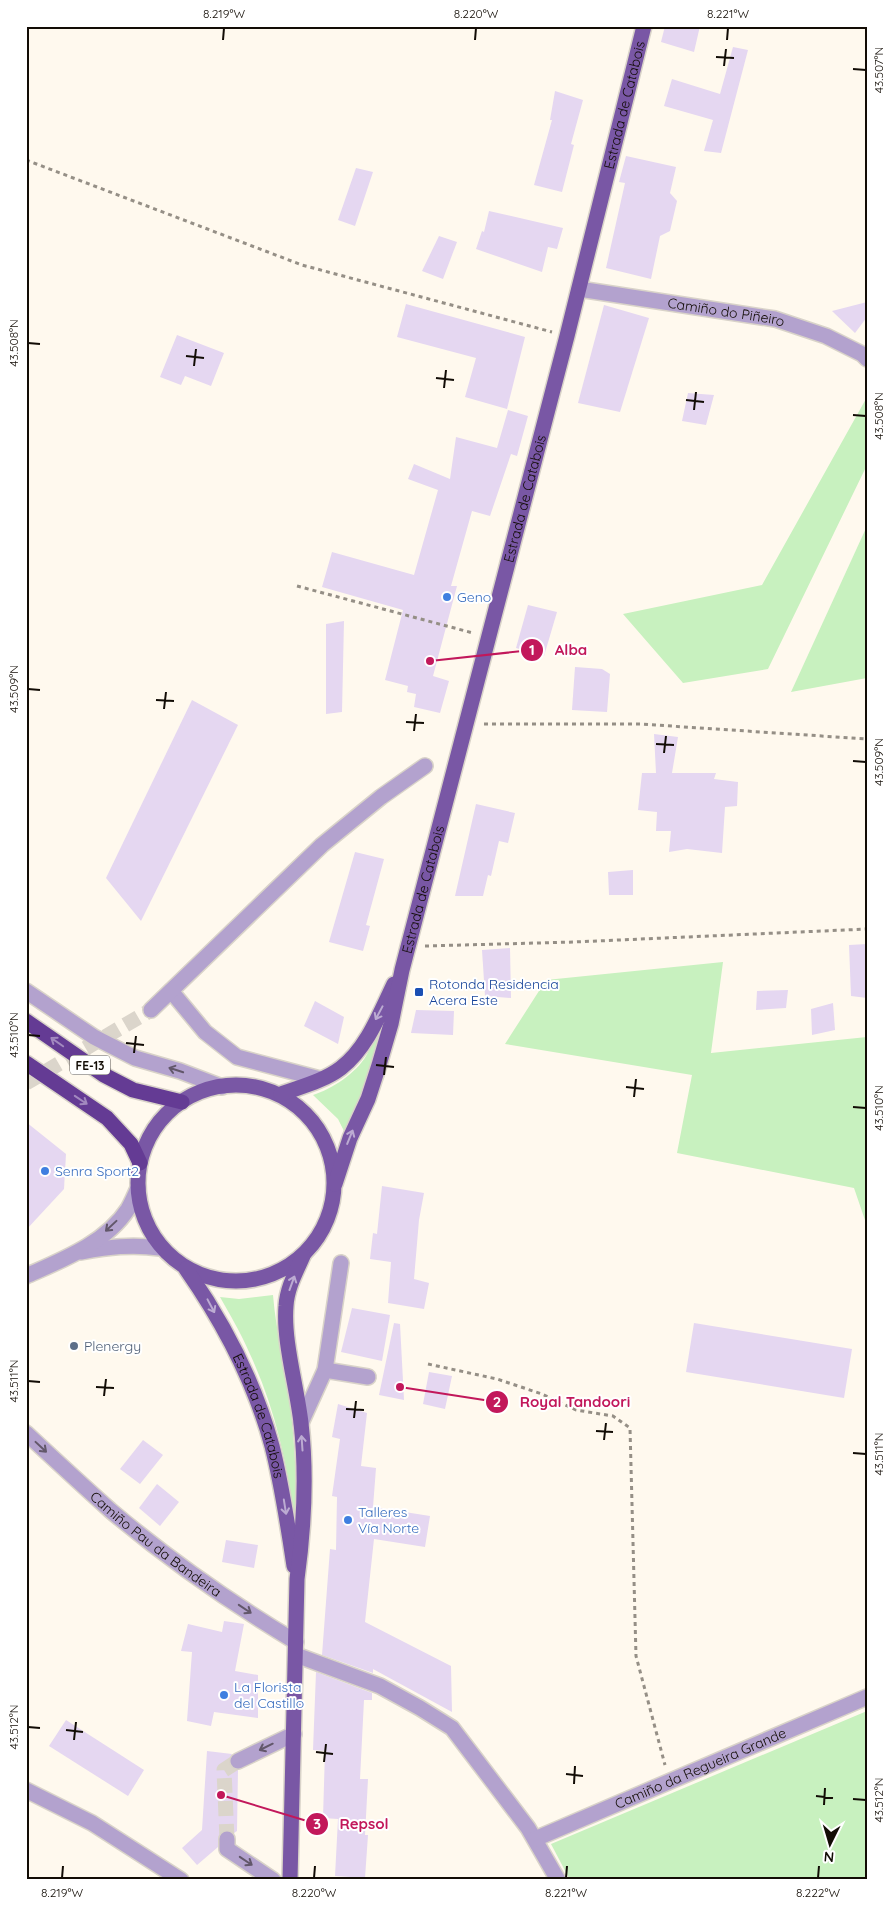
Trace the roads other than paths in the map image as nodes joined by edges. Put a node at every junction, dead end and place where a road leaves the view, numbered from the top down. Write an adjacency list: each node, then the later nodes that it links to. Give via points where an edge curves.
1 (644, 26): 2 (main road, Estrada de Catabois)
2 (578, 289): 3 (street, Camiño do Piñeiro, via 775,319 826,336); 5 (main road, Estrada de Catabois)
3 (867, 359)
4 (425, 766): 7 (street, via 322,845)
5 (402, 970): 11 (main road, Estrada de Catabois, one-way to 11, via 365,1041 340,1068); 16 (main road, Estrada de Catabois, one-way to 5, via 379,1065)
6 (26, 991): 12 (street, one-way to 6, via 135,1058 94,1037)
7 (171, 991): 8 (street); 11 (street, via 206,1032 237,1057)
8 (151, 1010)
9 (26, 1021): 14 (highway, FE-13, one-way to 9, via 133,1090 104,1075)
10 (26, 1063): 15 (highway, FE-13, one-way to 15, via 107,1118 131,1144)
11 (320, 1079): 13 (main road, Estrada de Catabois)
12 (222, 1087): 13 (main road, Estrada de Catabois, via 254,1088); 14 (main road, Estrada de Catabois, via 201,1092)
13 (281, 1094): 16 (main road, Estrada de Catabois, via 305,1114 321,1134 331,1158)
14 (182, 1102): 15 (main road, Estrada de Catabois, via 155,1129)
15 (140, 1163): 17 (main road, Estrada de Catabois)
16 (334, 1184): 20 (main road, Estrada de Catabois, via 331,1210 320,1235)
17 (138, 1188): 18 (main road, Estrada de Catabois, via 145,1219); 19 (street, one-way to 19, via 128,1209 112,1226)
18 (160, 1248): 19 (street, via 118,1246); 22 (main road, Estrada de Catabois)
19 (72, 1254): 23 (street)
20 (303, 1256): 22 (main road, Estrada de Catabois, via 280,1271 253,1280 226,1281 198,1274); 26 (main road, Estrada de Catabois, one-way to 20, via 286,1304)
21 (341, 1263): 24 (street)
22 (184, 1266): 28 (main road, Estrada de Catabois, one-way to 28, via 207,1299 256,1400 280,1481)
23 (26, 1276)
24 (325, 1370): 25 (street); 26 (street)
25 (368, 1377)
26 (301, 1423): 28 (main road, Estrada de Catabois, one-way to 26, via 303,1533)
27 (26, 1433): 29 (street, Camiño Pau da Bandeira, one-way to 29, via 111,1510 176,1562)
28 (297, 1579): 29 (main road, Estrada de Catabois)
29 (296, 1648): 31 (main road, Estrada de Catabois); 35 (street, Camiño Pau da Bandeira, via 380,1686 452,1728)
30 (867, 1697): 35 (street, Camiño da Regueira Grande)
31 (294, 1734): 32 (street, one-way to 32); 38 (main road, Estrada de Catabois)
32 (238, 1761)
33 (26, 1790): 36 (street, via 92,1823)
34 (227, 1839): 37 (street, one-way to 37, via 227,1849)
35 (535, 1839): 39 (street, Camiño Pau da Bandeira)
36 (181, 1880)
37 (273, 1880)
38 (290, 1880)
39 (558, 1880)

